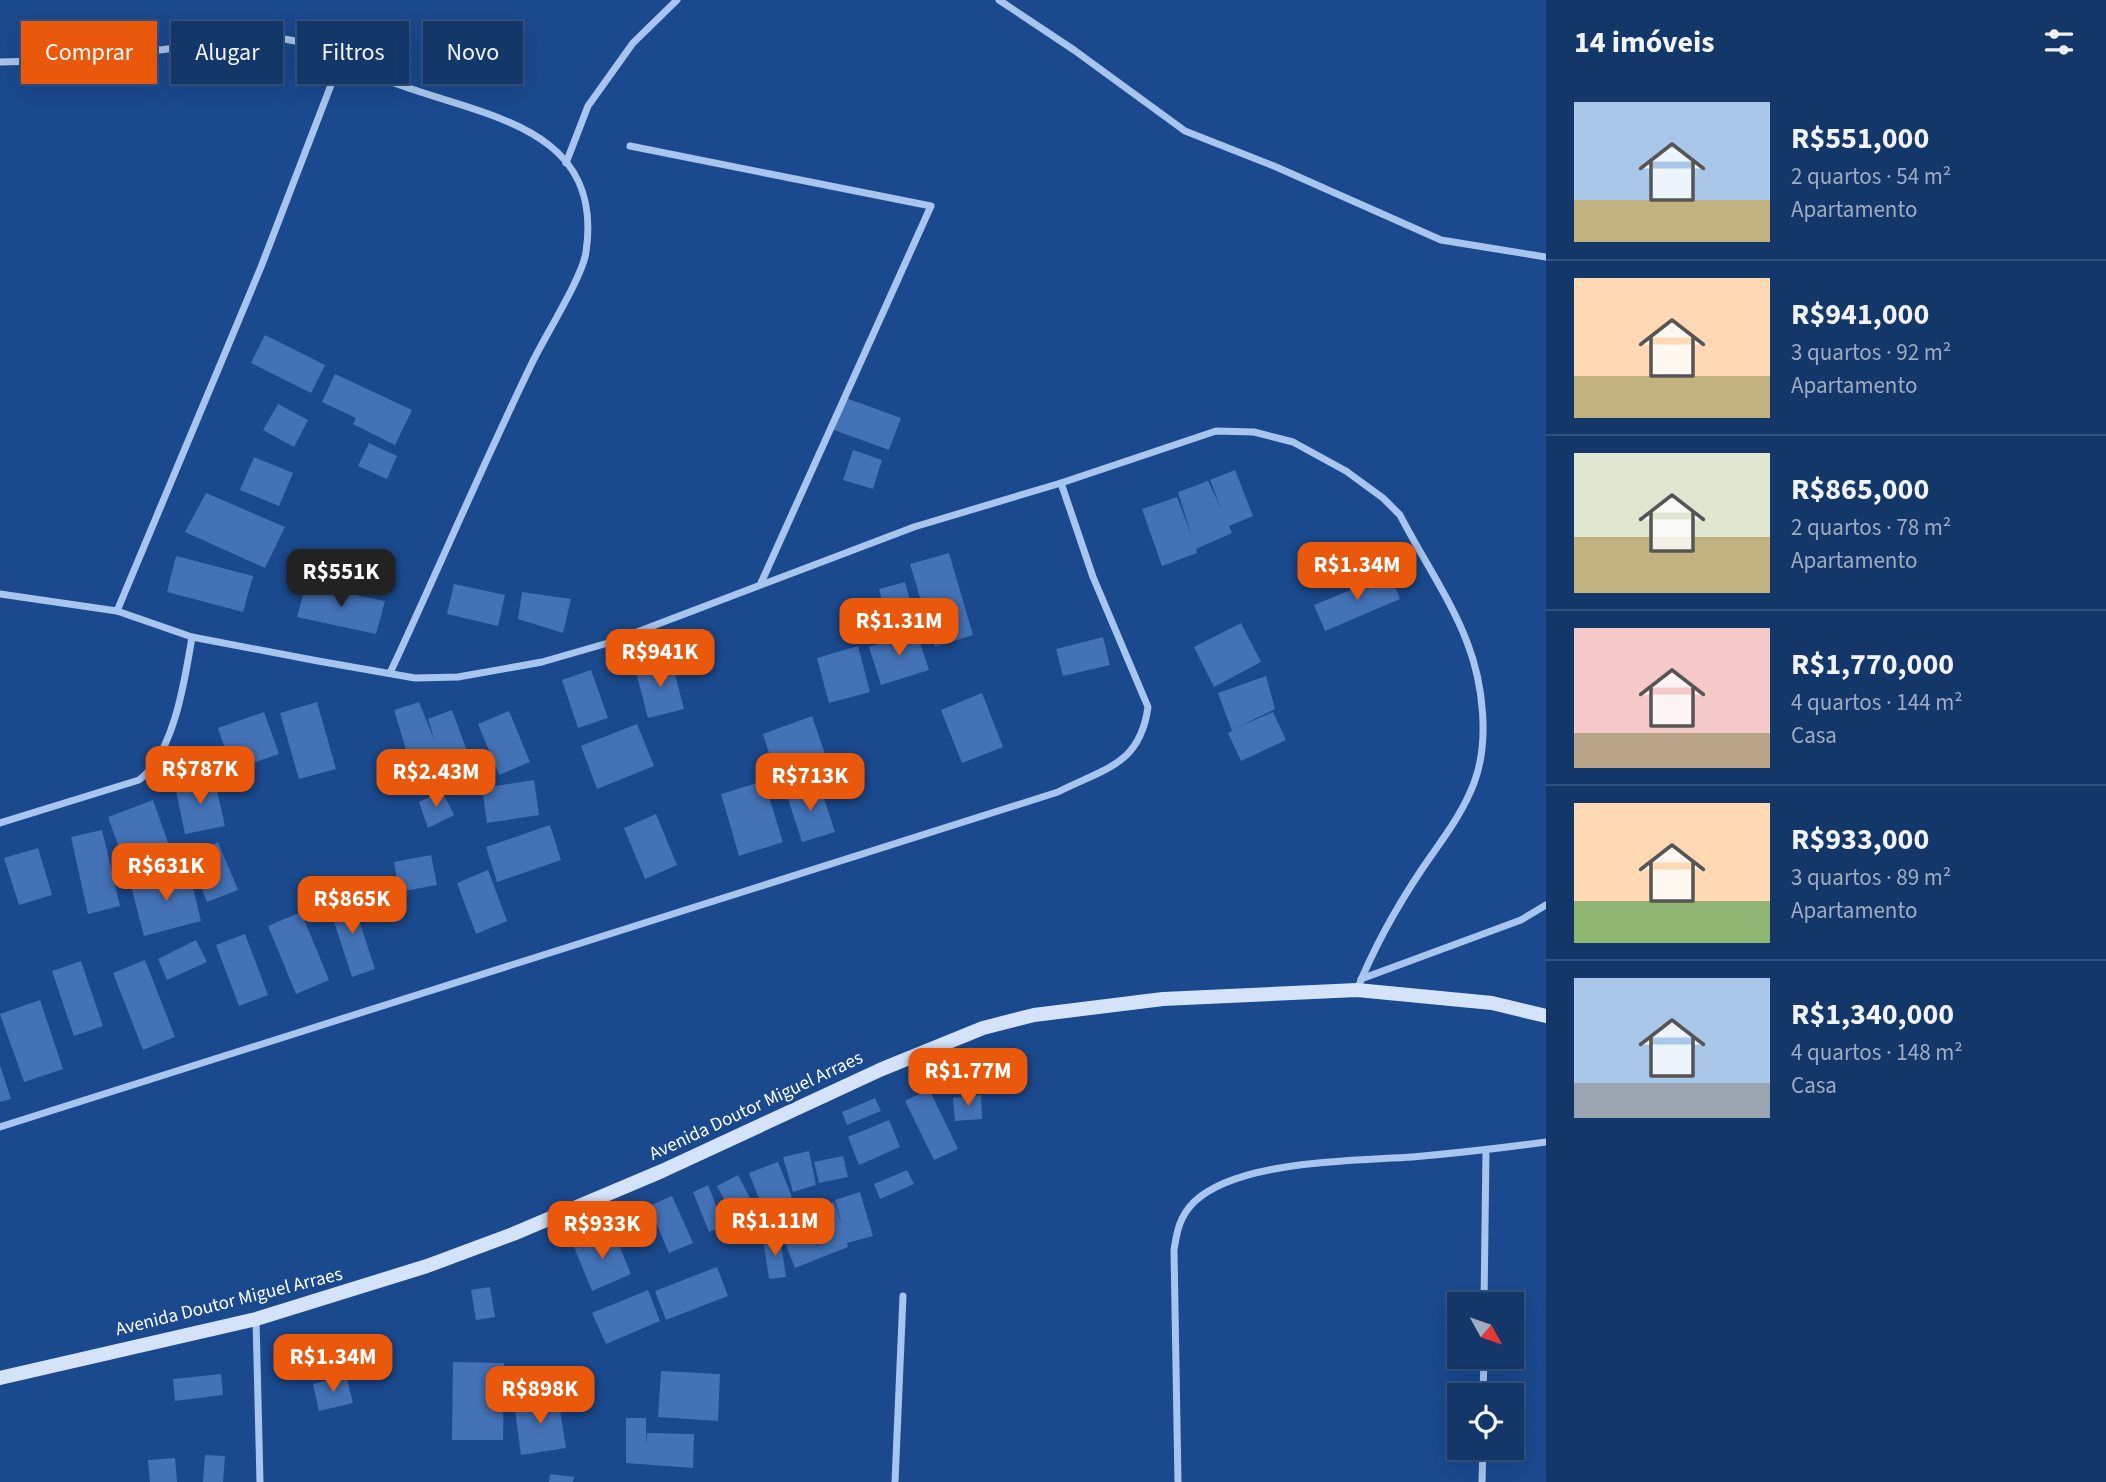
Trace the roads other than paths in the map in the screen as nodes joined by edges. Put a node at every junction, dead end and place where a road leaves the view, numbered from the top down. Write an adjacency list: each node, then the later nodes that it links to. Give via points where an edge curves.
1 (677, 0): 8 (street, via 633,43 588,106)
2 (999, 0): 9 (street, via 1185,131 1441,240)
3 (297, 44): 4 (street, via 283,39 225,41 106,56)
4 (0, 62)
5 (331, 84): 13 (street, via 261,267)
6 (397, 84): 8 (street, via 527,128 556,148)
7 (630, 146): 11 (street, via 931,206)
8 (566, 163): 15 (street, via 580,184 588,222 586,256 532,362)
9 (1546, 257)
10 (1061, 483): 11 (street, via 914,527); 18 (street, via 1216,431 1255,432 1293,442 1328,460 1400,515 1467,642 1480,682 1482,746 1475,781 1458,817 1402,899); 20 (street, via 1093,578 1148,708 1145,729 1129,755 1058,792)
11 (761, 583): 15 (street, via 642,632 542,662 458,677 415,678)
12 (0, 594): 13 (street)
13 (117, 611): 14 (street)
14 (192, 636): 15 (street); 16 (street, via 179,703 158,762 149,773)
15 (390, 673)
16 (0, 823)
17 (1546, 905): 18 (street, via 1521,920)
18 (1359, 985): 19 (main road, Avenida Doutor Miguel Arraes, via 1492,1003); 25 (main road, Avenida Doutor Miguel Arraes, via 1091,1006 983,1028 513,1234)
19 (1546, 1016)
20 (0, 1127)
21 (1546, 1142): 22 (street)
22 (1486, 1150): 23 (street); 30 (street, via 1278,1168 1244,1176 1196,1199 1178,1223 1172,1274)
23 (1485, 1292)
24 (903, 1296): 29 (street)
25 (256, 1319): 26 (main road, Avenida Doutor Miguel Arraes); 28 (street)
26 (0, 1378)
27 (1483, 1460): 31 (street)
28 (260, 1482)
29 (895, 1482)
30 (1178, 1482)
31 (1482, 1482)

